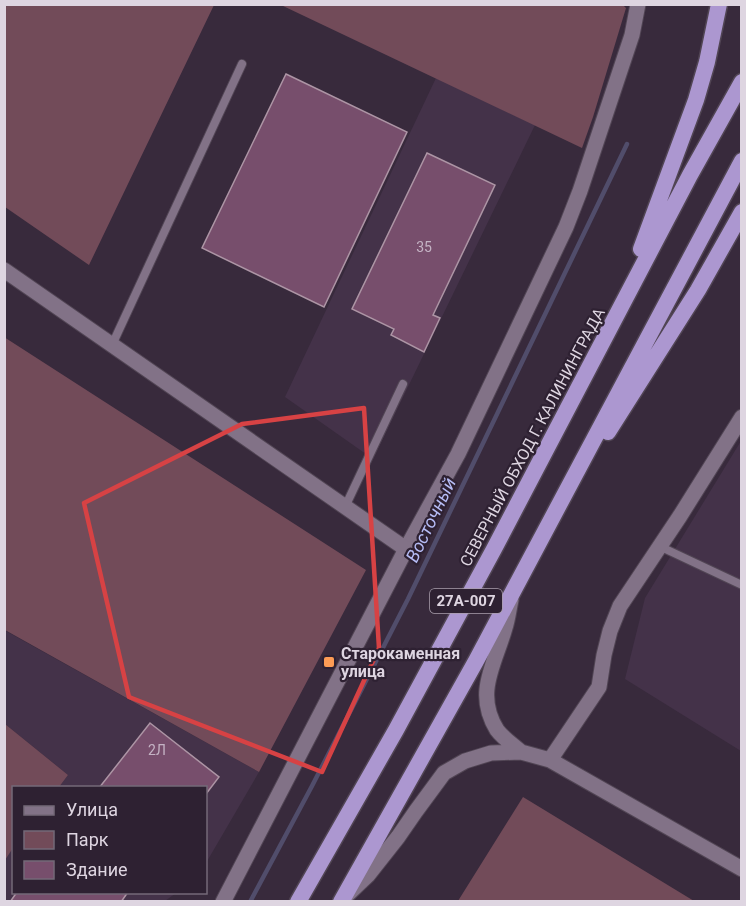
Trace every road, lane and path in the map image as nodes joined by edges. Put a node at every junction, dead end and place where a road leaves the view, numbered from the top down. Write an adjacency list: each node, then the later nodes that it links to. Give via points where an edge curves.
1 (638, 4): 15 (street, via 632,34 566,227 458,454)
2 (719, 4): 8 (highway, via 696,100)
3 (242, 64): 9 (lane)
4 (741, 82): 8 (highway, СЕВЕРНЫЙ ОБХОД Г. КАЛИНИНГРАДА / 27А-007)
5 (741, 162): 12 (highway, 27А-007)
6 (741, 212): 12 (highway, via 661,349)
7 (4, 270): 9 (street)
8 (616, 318): 23 (highway, СЕВЕРНЫЙ ОБХОД Г. КАЛИНИНГРАДА / 27А-007, via 396,730)
9 (112, 345): 13 (street)
10 (403, 384): 13 (lane)
11 (741, 417): 14 (street)
12 (567, 489): 17 (highway, 27А-007)
13 (345, 507): 15 (street)
14 (659, 546): 16 (lane); 19 (street, via 615,617 598,687)
15 (406, 549): 22 (street)
16 (741, 585)
17 (512, 592): 18 (street, via 506,626 487,682 486,701 499,732); 21 (highway, 27А-007)
18 (521, 752): 19 (street); 21 (street, via 491,753 444,773 374,867)
19 (550, 760): 20 (street)
20 (741, 869)
21 (341, 901)
22 (223, 902)
23 (298, 902)

